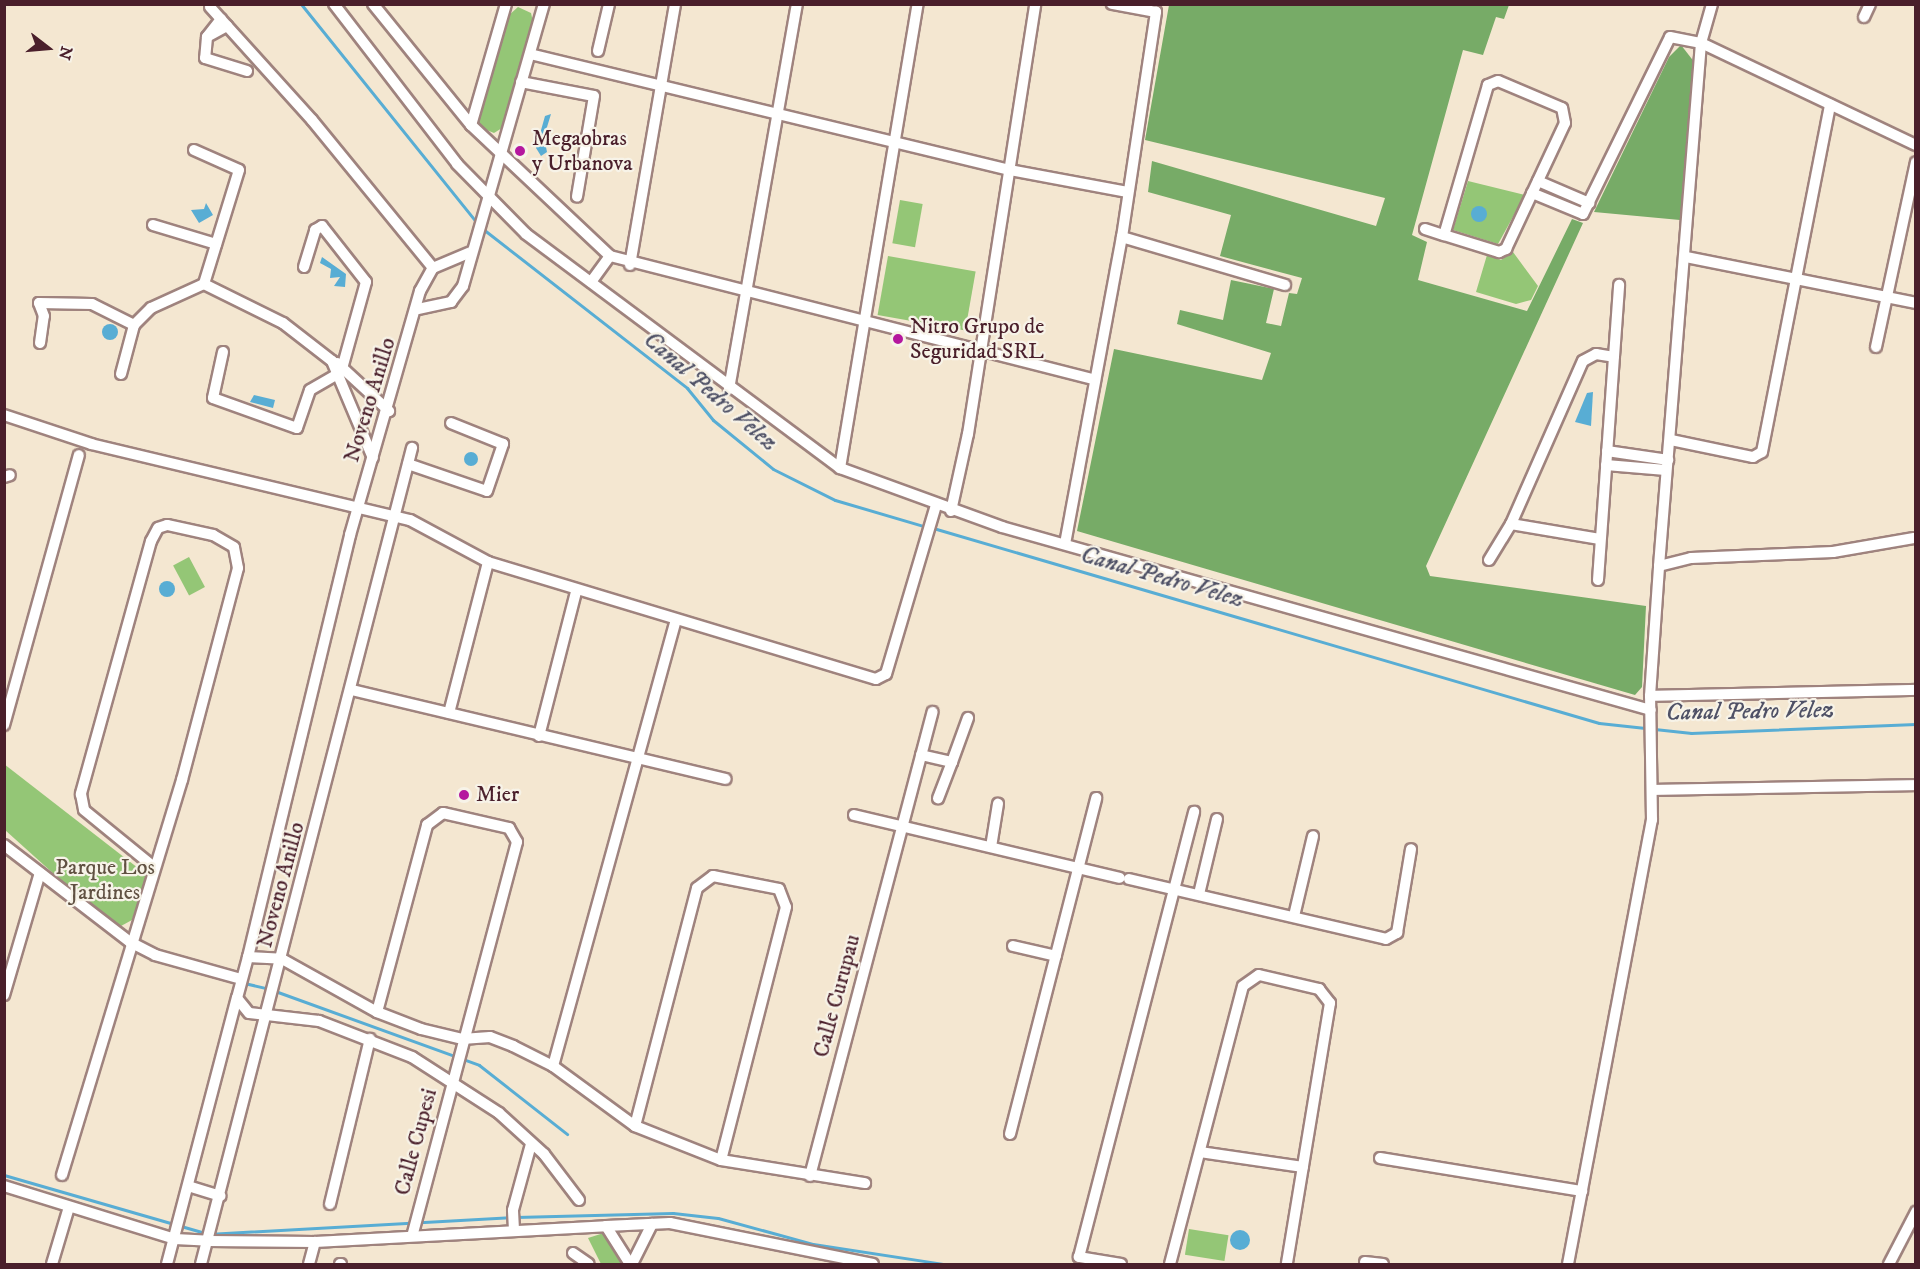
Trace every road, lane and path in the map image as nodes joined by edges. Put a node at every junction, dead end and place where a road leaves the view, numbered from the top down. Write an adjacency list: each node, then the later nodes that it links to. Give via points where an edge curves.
1 (334, 4): 35 (street)
2 (373, 4): 25 (street)
3 (506, 4): 25 (street)
4 (609, 4): 18 (street)
5 (675, 4): 22 (street)
6 (797, 4): 24 (street)
7 (918, 4): 26 (street)
8 (1035, 4): 31 (street)
9 (1112, 4): 14 (street)
10 (1712, 4): 17 (street)
11 (1870, 4): 15 (street)
12 (540, 5): 19 (street)
13 (210, 7): 16 (street)
14 (1157, 8): 33 (street)
15 (1864, 17)
16 (224, 23): 20 (street, via 207,37 205,58); 48 (street, via 312,120)
17 (1701, 43): 23 (street); 37 (street, via 1670,37); 45 (street)
18 (598, 51)
19 (530, 54): 21 (street); 22 (street)
20 (248, 71)
21 (521, 82): 29 (street); 36 (street, via 594,96)
22 (659, 88): 24 (street); 46 (street)
23 (1830, 105): 27 (street); 49 (street)
24 (779, 113): 26 (street); 54 (street)
25 (471, 125): 29 (street)
26 (894, 142): 31 (street); 58 (street)
27 (1916, 145)
28 (194, 150): 42 (street, via 239,170)
29 (498, 152): 35 (street); 44 (street)
30 (1916, 162): 55 (street)
31 (1010, 170): 33 (street); 63 (street)
32 (1538, 181): 34 (street); 37 (street); 40 (street, via 1565,123 1564,112 1492,81)
33 (1128, 192): 41 (street)
34 (1532, 193): 37 (street, via 1583,214); 40 (street, via 1503,251)
35 (486, 195): 43 (street); 50 (street, via 526,234)
36 (577, 197)
37 (1589, 203)
38 (153, 225): 42 (street)
39 (1425, 228): 40 (street)
40 (1444, 235)
41 (1122, 237): 52 (street); 67 (street)
42 (216, 244): 51 (street)
43 (469, 253): 48 (street); 57 (street, via 456,298)
44 (610, 256): 46 (street); 50 (street)
45 (1686, 257): 49 (street); 72 (street)
46 (630, 265): 54 (street)
47 (304, 267): 65 (street, via 315,230 322,226 366,282)
48 (432, 268): 57 (street, Noveno Anillo, via 420,291)
49 (1795, 276): 55 (street); 72 (street, via 1762,452 1753,457)
50 (591, 282): 68 (street)
51 (204, 284): 59 (street, via 151,308); 65 (street, via 283,324)
52 (1285, 285)
53 (1619, 285): 64 (street)
54 (747, 291): 58 (street); 68 (street)
55 (1887, 297): 56 (street); 61 (street)
56 (1916, 303)
57 (418, 309): 69 (street, Noveno Anillo)
58 (863, 320): 63 (street); 80 (street)
59 (134, 325): 60 (street, via 92,304 39,303 44,316); 66 (street)
60 (40, 343)
61 (1876, 347)
62 (223, 351): 65 (street, via 213,398 297,428 310,390)
63 (980, 352): 67 (street); 83 (street)
64 (1614, 357): 74 (street); 85 (street, via 1596,354 1583,361)
65 (338, 366): 69 (street); 76 (street)
66 (122, 375)
67 (1094, 379): 88 (street)
68 (729, 388): 80 (street)
69 (389, 411): 76 (street, Noveno Anillo)
70 (4, 415): 81 (street, via 91,444)
71 (451, 423): 77 (street, via 503,444 487,490)
72 (1671, 440): 79 (street)
73 (412, 448): 77 (street, Noveno Anillo)
74 (1607, 451): 78 (street); 79 (street)
75 (79, 455): 102 (street)
76 (373, 458): 81 (street, Noveno Anillo)
77 (408, 464): 84 (street, Noveno Anillo)
78 (1606, 465): 79 (street); 87 (street)
79 (1667, 465): 91 (street)
80 (840, 468): 82 (street)
81 (358, 507): 84 (street); 130 (street, Noveno Anillo)
82 (934, 510): 83 (street); 94 (street, via 881,678)
83 (951, 511): 88 (street)
84 (394, 515): 90 (street); 95 (street, Noveno Anillo)
85 (1511, 524): 87 (street); 89 (street)
86 (1914, 538): 91 (street, via 1833,552 1691,558)
87 (1600, 539): 92 (street)
88 (1065, 544): 98 (street)
89 (1489, 560)
90 (488, 562): 93 (street); 100 (street)
91 (1659, 566): 97 (street)
92 (1598, 580)
93 (576, 592): 94 (street); 103 (street)
94 (676, 620): 105 (street)
95 (352, 690): 100 (street); 131 (street, Noveno Anillo)
96 (1916, 690): 97 (street)
97 (1650, 696): 98 (street)
98 (1651, 710): 109 (street)
99 (933, 712): 104 (street, Calle Curupau)
100 (449, 713): 103 (street)
101 (968, 718): 106 (street)
102 (4, 725)
103 (540, 736): 105 (street)
104 (921, 755): 106 (street); 116 (street, Calle Curupau)
105 (637, 757): 107 (street); 139 (street)
106 (952, 762): 110 (street)
107 (726, 779)
108 (1916, 785): 109 (street)
109 (1655, 790): 153 (street)
110 (938, 798)
111 (1096, 798): 122 (street)
112 (999, 804): 119 (street)
113 (1194, 812): 124 (street)
114 (854, 815): 116 (street)
115 (1217, 819): 125 (street)
116 (902, 826): 119 (street); 149 (street, Calle Curupau)
117 (1313, 836): 126 (street)
118 (4, 845): 123 (street)
119 (991, 847): 122 (street)
120 (1411, 849): 126 (street, via 1392,938)
121 (154, 867): 121 (street, via 238,568 234,547 213,535 167,525 158,528 150,541 81,794 84,810); 127 (street)
122 (1079, 867): 124 (street); 129 (street)
123 (40, 873): 127 (street); 133 (street)
124 (1174, 889): 125 (street); 167 (street)
125 (1199, 894): 126 (street)
126 (1294, 916)
127 (130, 942): 132 (street, via 155,955); 148 (street)
128 (1013, 946): 129 (street)
129 (1056, 956): 142 (street)
130 (248, 957): 131 (street); 132 (street, Noveno Anillo)
131 (282, 959): 135 (street); 136 (street, Noveno Anillo)
132 (240, 979): 134 (street, Noveno Anillo)
133 (4, 996)
134 (237, 998): 136 (street, via 249,1013); 152 (street)
135 (377, 1012): 138 (street); 138 (street, Calle Cupesi, via 427,825 443,813 509,828 517,842)
136 (265, 1018): 137 (street, via 319,1021); 154 (street, Noveno Anillo)
137 (370, 1039): 140 (street); 156 (street)
138 (462, 1044): 139 (street, via 490,1037); 140 (street, Calle Cupesi)
139 (553, 1066): 141 (street)
140 (452, 1080): 143 (street); 163 (street, Calle Cupesi)
141 (635, 1126): 146 (street); 146 (street, via 697,888 713,876 779,889 786,907)
142 (1010, 1134)
143 (531, 1144): 155 (street); 159 (street)
144 (1200, 1152): 147 (street); 147 (street, via 1246,981 1259,975 1320,989 1332,996); 177 (street)
145 (1380, 1158): 153 (street)
146 (721, 1160): 149 (street)
147 (1303, 1167): 178 (street)
148 (62, 1175)
149 (810, 1176): 150 (street)
150 (865, 1183)
151 (4, 1186): 157 (street)
152 (188, 1186): 154 (street); 162 (street)
153 (1582, 1191): 180 (street)
154 (220, 1196): 164 (street, Noveno Anillo)
155 (579, 1200)
156 (330, 1204)
157 (69, 1207): 162 (street); 169 (street)
158 (1916, 1212): 181 (street)
159 (513, 1220): 161 (street); 163 (street)
160 (652, 1224): 161 (street); 174 (street); 175 (street, via 715,1230)
161 (606, 1226): 174 (street)
162 (177, 1231): 164 (street); 170 (street)
163 (413, 1234): 165 (street)
164 (210, 1235): 165 (street); 171 (street, Noveno Anillo)
165 (315, 1242): 172 (street)
166 (573, 1253): 173 (street)
167 (1078, 1261): 176 (street)
168 (1365, 1262): 179 (street)
169 (52, 1264)
170 (167, 1264)
171 (201, 1264)
172 (309, 1264)
173 (589, 1264)
174 (631, 1264)
175 (873, 1264)
176 (1121, 1264)
177 (1170, 1264)
178 (1287, 1264)
179 (1383, 1264)
180 (1568, 1264)
181 (1889, 1264)

